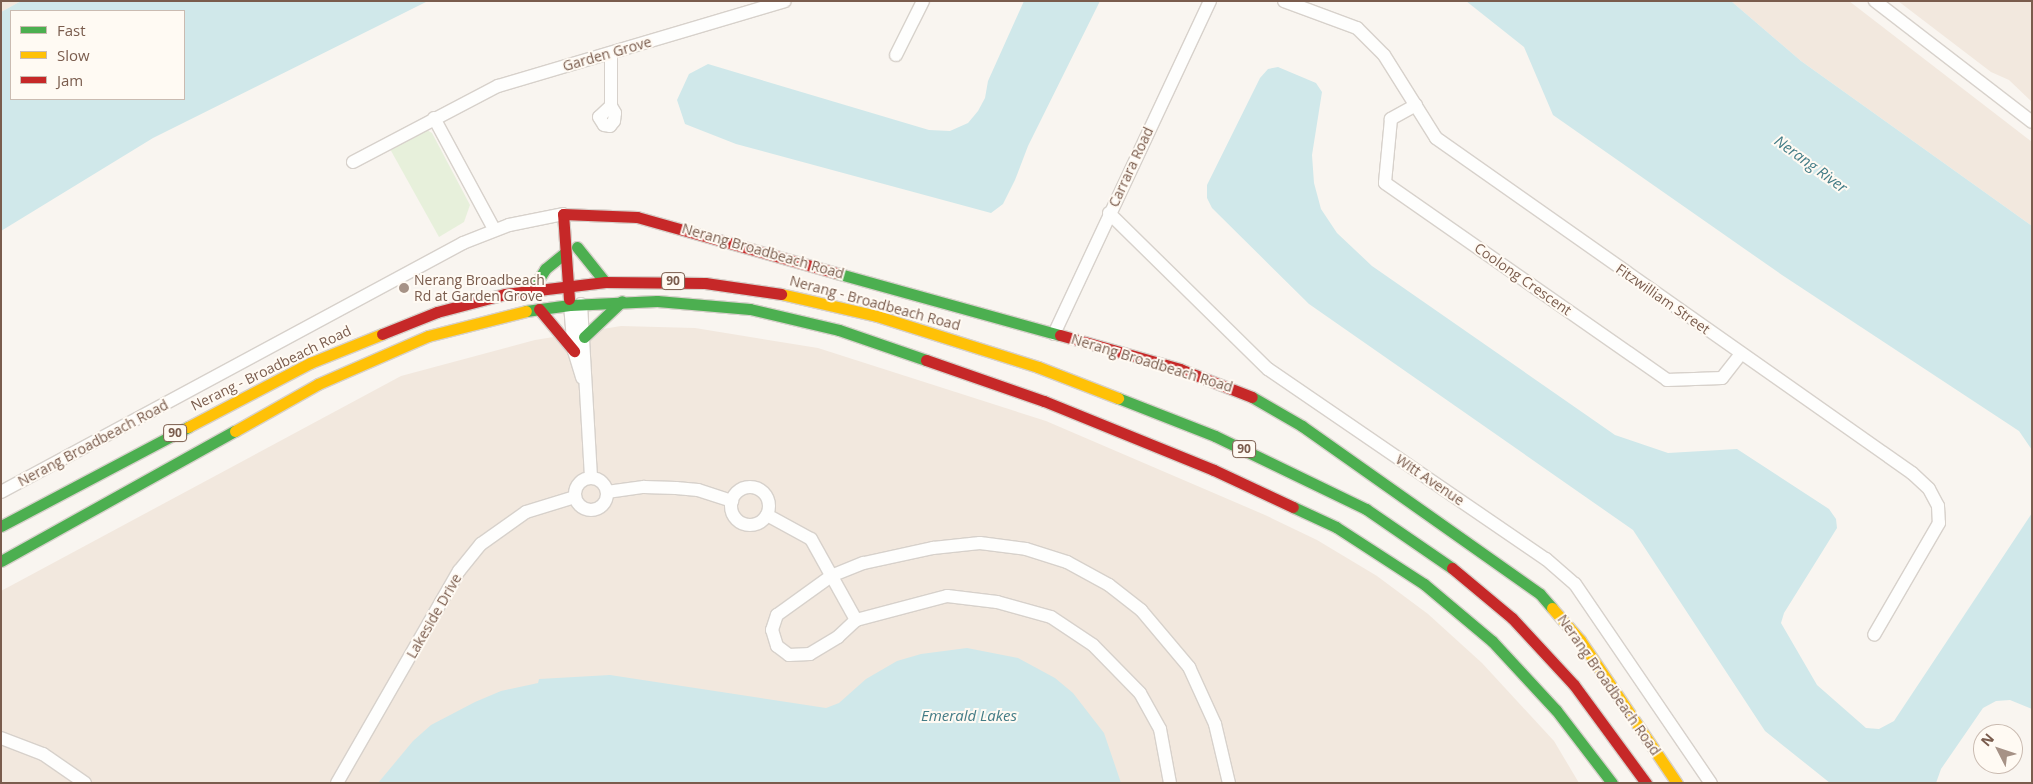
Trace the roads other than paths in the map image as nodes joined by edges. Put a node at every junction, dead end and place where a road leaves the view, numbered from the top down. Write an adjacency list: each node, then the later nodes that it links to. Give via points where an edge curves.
1 (785, 1): 6 (street, Garden Grove)
2 (923, 1): 7 (street)
3 (1210, 1): 14 (street, Carrara Road)
4 (1284, 1): 8 (street, Fitzwilliam Street, via 1356,28 1384,55)
5 (1875, 1): 11 (street)
6 (611, 53): 9 (street); 10 (street, Garden Grove, via 492,88)
7 (896, 55)
8 (1416, 105): 28 (street, Fitzwilliam Street, via 1436,138); 28 (street, Coolong Crescent, via 1391,119 1385,183 1667,380 1722,378)
9 (611, 106)
10 (434, 118): 12 (street, Garden Grove); 15 (street)
11 (2032, 122)
12 (353, 162)
13 (568, 213): 15 (street, Nerang Broadbeach Road); 16 (main road); 17 (main road); 25 (main road, Nerang Broadbeach Road, via 614,214 660,222)
14 (1109, 213): 25 (street, Carrara Road); 49 (street, Witt Avenue, via 1268,369 1546,560 1575,584)
15 (494, 229): 31 (street, Nerang Broadbeach Road, via 428,261)
16 (577, 247): 18 (main road); 19 (main road)
17 (565, 253): 20 (main road); 21 (main road, via 545,269)
18 (605, 282): 19 (main road, Nerang - Broadbeach Road / 90); 47 (main road, Nerang - Broadbeach Road / 90, via 673,281 740,287 885,318 986,349 1121,398 1302,475 1400,530 1435,554 1505,612 1574,685)
19 (580, 284): 20 (main road, Nerang - Broadbeach Road / 90); 23 (main road)
20 (568, 285): 21 (main road, Nerang - Broadbeach Road / 90); 23 (main road)
21 (532, 290): 36 (main road, Nerang - Broadbeach Road / 90, via 437,312 352,344 241,398)
22 (622, 301): 23 (main road, 90); 26 (main road); 46 (main road, 90, via 686,302 750,309 839,330 1044,402 1175,453 1306,512 1394,563 1465,616 1531,681)
23 (575, 304): 24 (main road, 90); 26 (street); 27 (street)
24 (539, 309): 27 (main road); 37 (main road, 90, via 456,327 353,366)
25 (1054, 334): 48 (main road, Nerang Broadbeach Road, via 1212,379 1260,400 1507,569 1540,594 1566,621)
26 (584, 337): 29 (street)
27 (574, 351): 29 (street)
28 (1740, 354): 40 (street, Fitzwilliam Street, via 1912,473 1929,490 1938,506 1938,524)
29 (585, 385): 30 (street)
30 (591, 478): 32 (street, via 602,482); 33 (street, via 579,483)
31 (1, 492)
32 (607, 492): 33 (street, via 604,503 592,510 580,506); 34 (street, via 644,487 684,489)
33 (575, 497): 43 (street, Lakeside Drive, via 526,512 496,531 476,549 459,571)
34 (732, 501): 35 (street, via 733,514 743,524 757,524); 35 (street, via 741,490 760,490 768,502)
35 (767, 515): 38 (street, via 811,539)
36 (1, 526)
37 (1, 561)
38 (831, 576): 39 (street); 39 (street, via 777,615 772,630 777,646 789,655 810,654 838,637); 45 (street, via 864,563 932,548 980,542 1026,550 1067,562 1109,585 1141,610 1189,667 1215,724)
39 (856, 620): 44 (street, via 947,596 997,602 1051,617 1093,645 1140,693 1160,729)
40 (1874, 635)
41 (1, 738): 42 (street, via 43,754)
42 (85, 783)
43 (336, 783)
44 (1170, 783)
45 (1229, 783)
46 (1612, 783)
47 (1646, 783)
48 (1677, 783)
49 (1711, 783)

